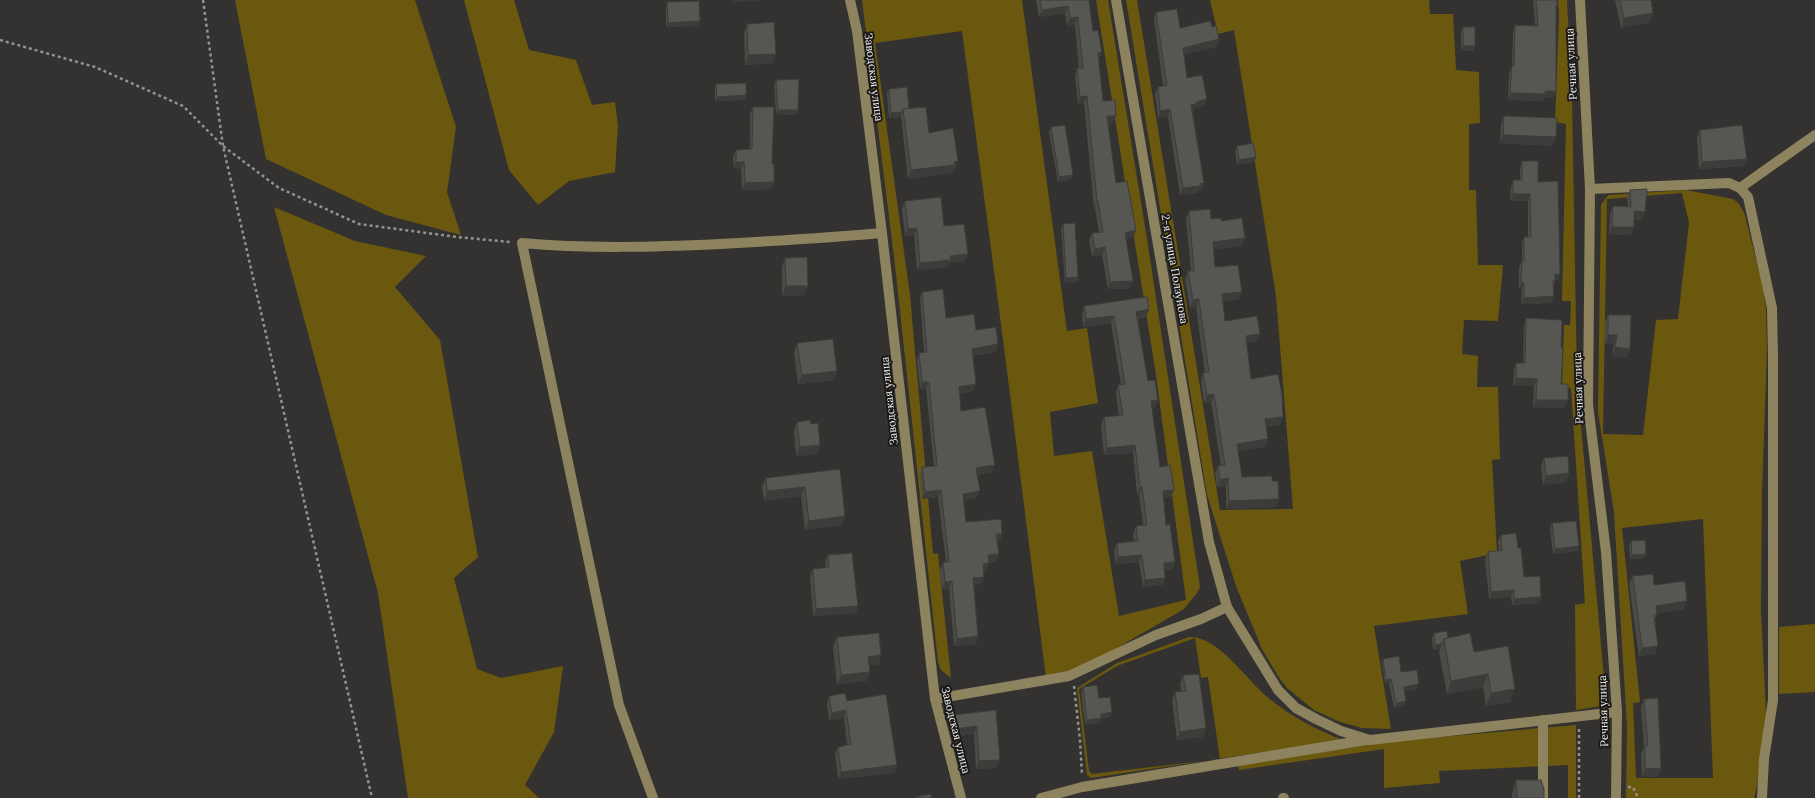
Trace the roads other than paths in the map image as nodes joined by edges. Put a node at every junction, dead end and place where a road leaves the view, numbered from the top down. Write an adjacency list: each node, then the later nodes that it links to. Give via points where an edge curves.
1 (850, 0): 7 (street, Заводская улица, via 857,31)
2 (1116, 0): 8 (street, 2-я улица Ползунова, via 1209,542)
3 (1580, 0): 6 (street, Речная улица)
4 (1815, 134): 5 (street)
5 (1740, 188): 6 (street, via 1729,183); 18 (street, via 1748,197 1772,308 1773,700 1764,759)
6 (1590, 189): 10 (street, Речная улица, via 1588,404 1606,552)
7 (882, 232): 9 (street, Заводская улица); 13 (street, via 815,239 666,247 570,248 522,243 619,704)
8 (1227, 607): 9 (street, via 1156,635 1072,674); 12 (street, 2-я улица Ползунова, via 1278,690 1296,708 1341,731)
9 (934, 699): 14 (street, Заводская улица)
10 (1617, 712): 11 (street); 17 (street, Речная улица)
11 (1543, 720): 12 (street); 16 (street)
12 (1370, 740): 15 (street, via 1082,787)
13 (653, 798)
14 (961, 798)
15 (1041, 798)
16 (1544, 798)
17 (1616, 798)
18 (1762, 798)

